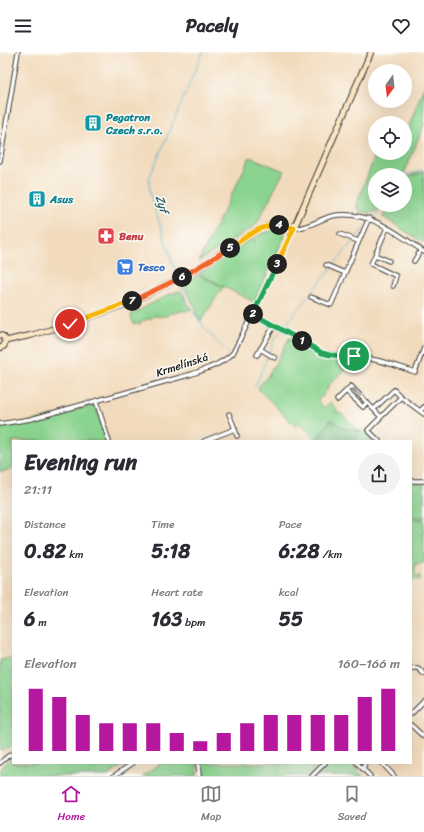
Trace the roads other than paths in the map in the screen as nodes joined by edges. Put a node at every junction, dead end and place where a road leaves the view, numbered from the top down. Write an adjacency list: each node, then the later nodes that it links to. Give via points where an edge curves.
1 (18, 52): 3 (street)
2 (371, 52): 5 (main road, Krmelínská)
3 (0, 161)
4 (369, 218): 5 (street, via 339,215 302,228); 6 (street); 8 (street)
5 (294, 228): 19 (street, Krmelínská); 22 (main road, via 270,225 181,278 132,302 45,332)
6 (387, 228): 9 (street); 10 (street)
7 (340, 234): 8 (street)
8 (358, 241): 15 (street)
9 (423, 251): 12 (street)
10 (375, 255): 11 (street); 16 (street, via 371,264)
11 (389, 261)
12 (414, 261)
13 (326, 265): 15 (street)
14 (399, 272): 16 (street)
15 (345, 273): 18 (street, via 331,305)
16 (396, 276): 17 (street)
17 (393, 286)
18 (311, 297)
19 (253, 314): 20 (street); 31 (street, Krmelínská, via 233,353 222,362 192,374)
20 (274, 326): 24 (street, via 322,353 370,359 414,372); 25 (street)
21 (0, 335): 22 (main road)
22 (6, 341): 23 (main road)
23 (0, 348)
24 (424, 348)
25 (260, 349): 26 (street); 27 (street)
26 (257, 355)
27 (274, 358)
28 (346, 391): 30 (street); 32 (street, one-way to 28, via 351,386); 32 (street, via 363,407)
29 (401, 397): 34 (street, via 394,390); 35 (street); 38 (street)
30 (337, 400)
31 (96, 401): 39 (street, Krmelínská, via 30,419); 42 (street)
32 (367, 402): 34 (street)
33 (424, 407): 35 (street)
34 (374, 409): 38 (street)
35 (420, 411): 37 (street)
36 (229, 414): 40 (street)
37 (424, 414)
38 (381, 417): 44 (street, via 368,430)
39 (0, 424)
40 (235, 429): 41 (street); 43 (street)
41 (237, 436)
42 (109, 440)
43 (207, 440)
44 (378, 440)
45 (412, 481): 46 (street)
46 (424, 481)
47 (412, 668): 48 (street, via 418,668)
48 (424, 674)
49 (424, 701): 50 (street)
50 (412, 713)
51 (412, 726): 52 (street)
52 (424, 737)
53 (12, 754): 54 (street)
54 (0, 763)
55 (132, 764): 62 (street)
56 (198, 764): 63 (street)
57 (324, 764): 64 (street)
58 (358, 764): 61 (street)
59 (364, 764): 61 (street)
60 (383, 764): 66 (street)
61 (362, 769): 65 (street)
62 (114, 776)
63 (199, 776)
64 (312, 776)
65 (370, 776)
66 (394, 776)

